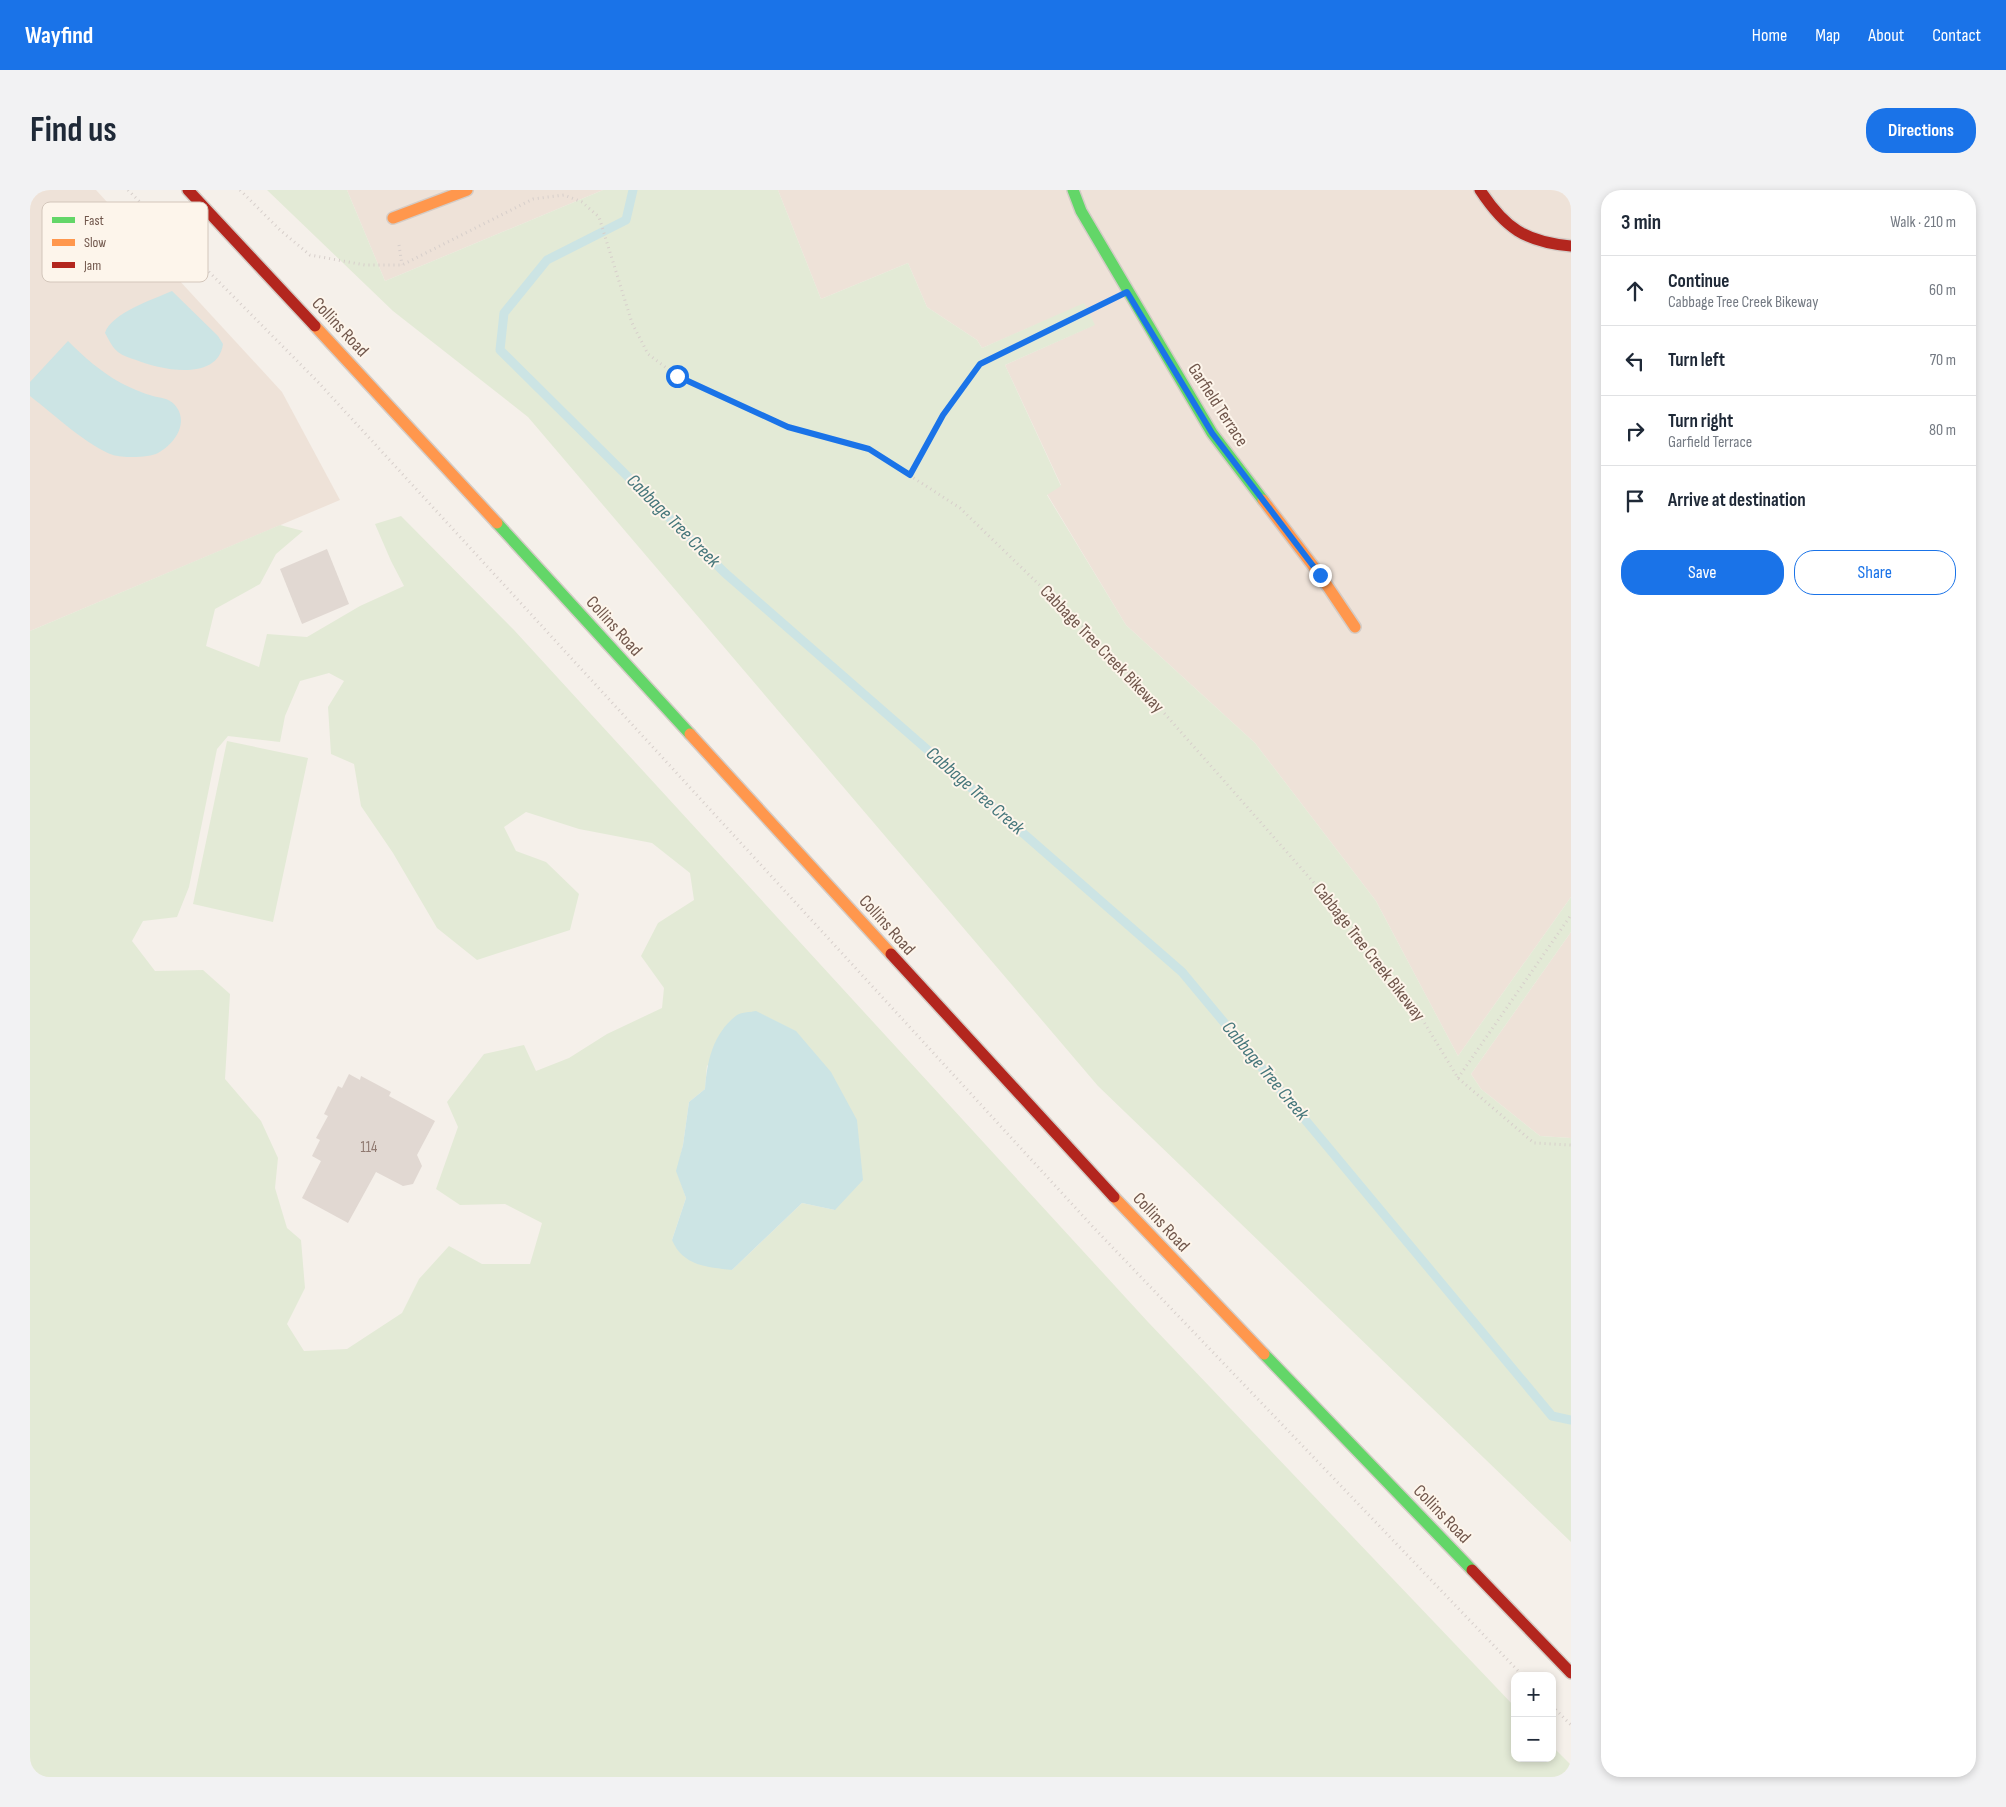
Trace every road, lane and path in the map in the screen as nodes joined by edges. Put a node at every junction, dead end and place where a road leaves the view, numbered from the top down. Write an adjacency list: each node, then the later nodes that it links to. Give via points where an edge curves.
1 (128, 190): 8 (path)
2 (188, 190): 9 (main road, Collins Road)
3 (467, 190): 12 (main road)
4 (563, 190): 7 (path)
5 (1073, 190): 15 (main road, Garfield Terrace, via 1081,211)
6 (1480, 190): 13 (main road, via 1491,209 1516,231 1544,244)
7 (564, 195)
8 (140, 202)
9 (199, 202)
10 (208, 211): 22 (main road, Collins Road, via 1145,1231)
11 (599, 217): 16 (path, Cabbage Tree Creek Bikeway, via 632,323 648,354 677,376 788,427 869,449)
12 (393, 218)
13 (1571, 246)
14 (208, 271): 21 (path, via 318,382 1094,1228)
15 (1127, 292): 16 (path, via 980,364 943,415); 17 (main road, Garfield Terrace, via 1212,433 1320,575)
16 (910, 475): 19 (path, Cabbage Tree Creek Bikeway, via 960,508 1122,664 1338,910 1410,999)
17 (1355, 627)
18 (1571, 915): 19 (path)
19 (1458, 1078): 20 (path, Cabbage Tree Creek Bikeway, via 1534,1143)
20 (1571, 1145)
21 (1519, 1672)
22 (1571, 1673)
23 (1556, 1710): 24 (path)
24 (1571, 1725)

